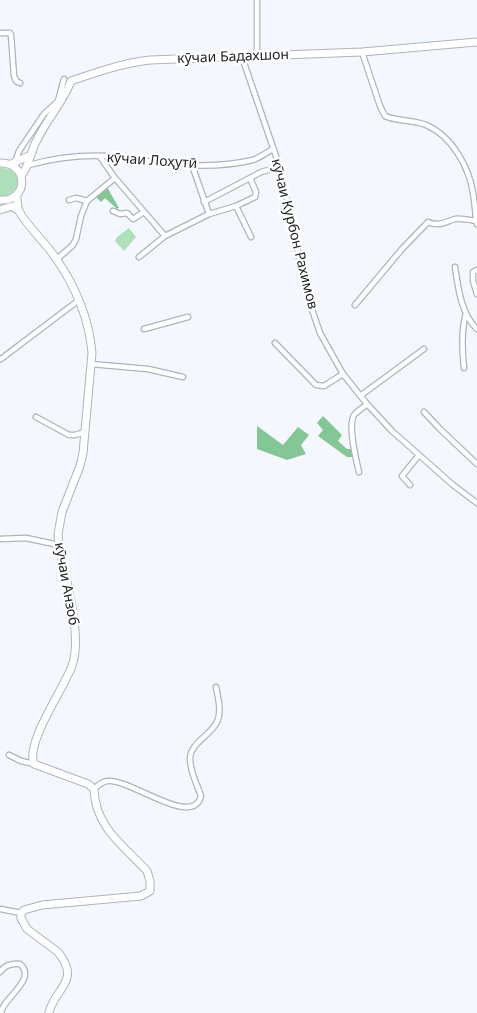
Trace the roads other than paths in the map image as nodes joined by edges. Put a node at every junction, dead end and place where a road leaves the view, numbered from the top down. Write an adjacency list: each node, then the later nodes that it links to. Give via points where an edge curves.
1 (257, 0): 6 (street)
2 (0, 33): 8 (street, via 12,35 14,76)
3 (477, 42): 4 (street, кӯчаи Бадахшон)
4 (362, 52): 6 (street, кӯчаи Бадахшон); 32 (street, via 385,116 426,125 447,139 460,157 474,193)
5 (242, 57): 6 (street, кӯчаи Бадахшон); 9 (street, кӯчаи Курбон Рахимов); 10 (street, кӯчаи Бадахшон, via 133,62 71,81)
6 (257, 57)
7 (64, 79): 13 (street, via 58,101 44,114)
8 (20, 83)
9 (273, 149): 15 (street, кӯчаи Лоҳутӣ, via 254,160); 16 (street, кӯчаи Курбон Рахимов)
10 (32, 153): 13 (street); 14 (street, кӯчаи Бадахшон)
11 (100, 157): 14 (street, кӯчаи Лоҳутӣ, via 51,159); 15 (street, кӯчаи Лоҳутӣ); 18 (street)
12 (0, 163): 13 (street)
13 (12, 164): 17 (street)
14 (29, 165): 17 (street, кӯчаи Бадахшон)
15 (192, 165): 25 (street)
16 (279, 167): 19 (street); 51 (street, кӯчаи Курбон Рахимов, via 294,225 304,286 320,333)
17 (21, 176): 20 (street, via 22,186)
18 (115, 178): 24 (street); 30 (street)
19 (250, 178): 25 (street); 26 (street, via 256,195)
20 (17, 195): 22 (street); 28 (street)
21 (0, 200): 22 (street)
22 (10, 200): 27 (street)
23 (69, 200): 24 (street)
24 (87, 201): 36 (street, via 73,245)
25 (204, 202): 31 (street)
26 (236, 206): 31 (street); 34 (street)
27 (0, 210): 28 (street, via 12,206)
28 (19, 211): 36 (street, кӯчаи Анзоб)
29 (113, 211): 30 (street, via 127,213 133,218)
30 (144, 212): 33 (street)
31 (209, 214): 33 (street)
32 (477, 222): 41 (street, via 457,218 444,224 428,222)
33 (165, 236): 35 (street)
34 (251, 237)
35 (139, 257)
36 (56, 259): 40 (street, кӯчаи Анзоб)
37 (455, 267): 42 (street)
38 (477, 270): 39 (street, via 472,276)
39 (477, 294)
40 (79, 300): 48 (street); 49 (street, кӯчаи Анзоб, via 90,335)
41 (354, 305)
42 (466, 313): 45 (street); 50 (street, via 462,353)
43 (188, 317): 44 (street)
44 (144, 329)
45 (477, 329)
46 (275, 343): 51 (street, via 316,385 324,386)
47 (424, 349): 53 (street)
48 (1, 359)
49 (91, 364): 52 (street, via 148,369); 57 (street, кӯчаи Анзоб)
50 (464, 368)
51 (343, 374): 53 (street, кӯчаи Курбон Рахимов)
52 (183, 377)
53 (360, 396): 54 (street, кӯчаи Курбон Рахимов)
54 (367, 404): 58 (street, кӯчаи Курбон Рахимов); 60 (street, via 357,412 352,422)
55 (424, 412): 59 (street)
56 (36, 417): 57 (street, via 69,435)
57 (85, 432): 64 (street, кӯчаи Анзоб, via 80,466 62,512)
58 (419, 454): 61 (street, via 402,476); 62 (street, кӯчаи Курбон Рахимов)
59 (477, 464)
60 (359, 472)
61 (410, 485)
62 (477, 503)
63 (0, 539): 64 (street, via 26,538)
64 (59, 545): 67 (street, кӯчаи Анзоб, via 75,635 73,664 32,751)
65 (216, 687): 68 (street, via 217,722 192,749 190,756 192,774 201,796 198,804 180,807 113,781 106,781)
66 (9, 755): 67 (street)
67 (34, 764): 68 (street)
68 (94, 789): 70 (street, via 94,803 103,825 147,871 150,891 141,896 34,907)
69 (0, 909): 70 (street)
70 (21, 913): 75 (street, via 26,929 58,952 67,970 64,986)
71 (0, 962): 72 (street)
72 (6, 966): 73 (street); 74 (street, via 20,964 25,974 18,990)
73 (0, 972)
74 (1, 1011)
75 (49, 1013)

